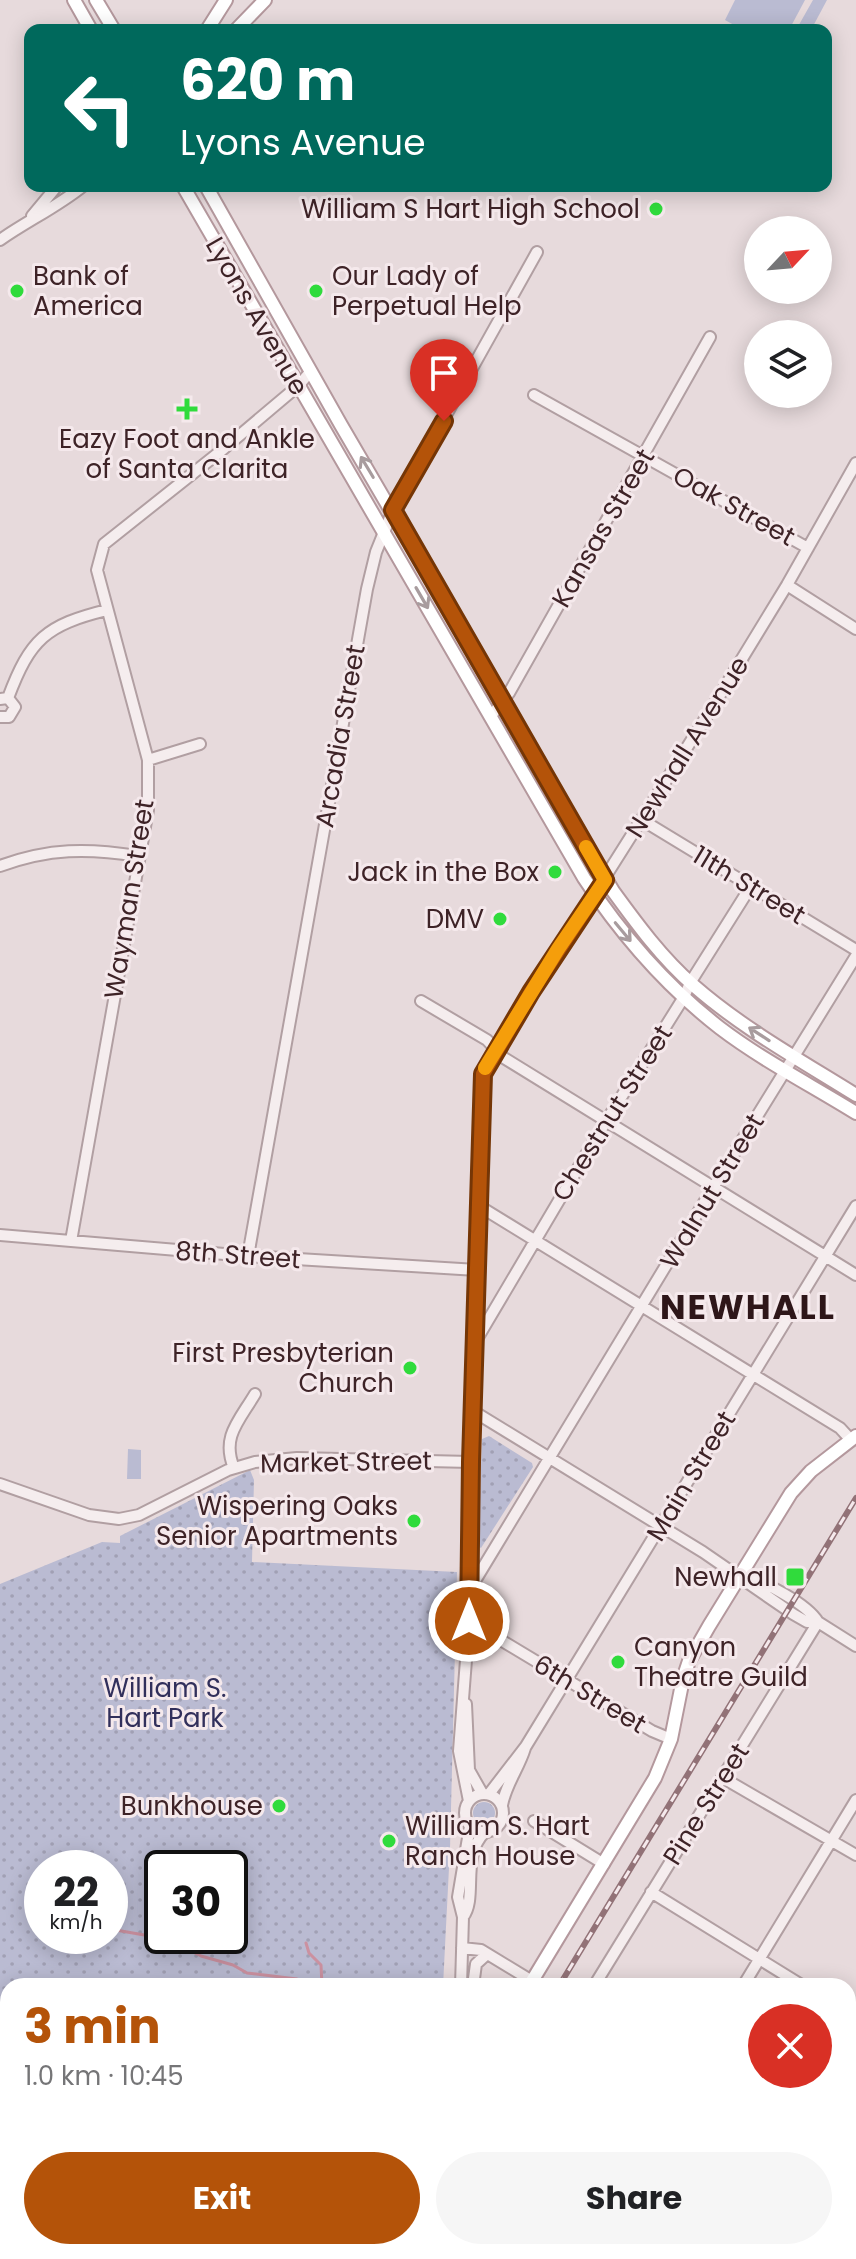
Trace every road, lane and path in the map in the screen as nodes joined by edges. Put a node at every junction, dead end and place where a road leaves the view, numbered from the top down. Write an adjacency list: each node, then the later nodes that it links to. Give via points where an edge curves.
1 (74, 0): 5 (main road)
2 (96, 0): 6 (main road)
3 (226, 0): 7 (main road)
4 (265, 0): 8 (main road)
5 (88, 24)
6 (110, 24)
7 (211, 24)
8 (242, 24)
9 (52, 192): 13 (street)
10 (75, 192): 13 (street)
11 (186, 192): 18 (main road, Lyons Avenue)
12 (209, 192): 17 (main road, Lyons Avenue)
13 (28, 221): 14 (street)
14 (0, 240)
15 (537, 252): 22 (street, Arcadia Street)
16 (710, 337): 20 (street, Kansas Street)
17 (311, 371): 18 (street, Wayman Street); 22 (main road, Lyons Avenue, one-way to 17)
18 (298, 386): 23 (main road, Lyons Avenue); 26 (street, Wayman Street, via 104,544 97,570)
19 (534, 395): 20 (street, Oak Street)
20 (644, 456): 24 (street, Oak Street); 29 (street, Kansas Street)
21 (856, 463): 24 (street, Newhall Avenue)
22 (393, 510): 23 (street, Arcadia Street); 29 (main road, Lyons Avenue)
23 (384, 533): 30 (main road, Lyons Avenue, one-way to 30); 57 (street, Arcadia Street, via 367,589)
24 (808, 548): 25 (street, Newhall Avenue)
25 (787, 585): 27 (street); 34 (street, Newhall Avenue)
26 (107, 610): 28 (street, via 74,618 44,634); 33 (street, Wayman Street)
27 (856, 629)
28 (4, 698): 31 (street, via 14,704 14,711)
29 (503, 701): 30 (street, Kansas Street); 37 (main road, Lyons Avenue)
30 (491, 716): 39 (main road, Lyons Avenue)
31 (0, 717)
32 (200, 744): 33 (street)
33 (148, 760): 35 (street, Wayman Street, via 148,810)
34 (642, 820): 37 (street, Newhall Avenue); 38 (street, 11th Street)
35 (138, 856): 36 (street, via 81,849); 55 (street, Wayman Street)
36 (0, 866)
37 (605, 880): 39 (street, Newhall Avenue); 41 (main road, Lyons Avenue)
38 (751, 886): 40 (street, 11th Street); 41 (street, Chestnut Street)
39 (594, 894): 42 (main road, Lyons Avenue, one-way to 42); 44 (street, Newhall Avenue)
40 (856, 953): 45 (street, Walnut Street)
41 (690, 983): 42 (street, Chestnut Street); 45 (main road, Lyons Avenue, one-way to 41)
42 (684, 997): 46 (main road, Lyons Avenue); 49 (street, Chestnut Street)
43 (421, 1001): 44 (street)
44 (496, 1049): 49 (street); 51 (street, Newhall Avenue, via 483,1074)
45 (795, 1057): 46 (street, Walnut Street); 47 (main road, Lyons Avenue)
46 (787, 1070): 48 (main road, Lyons Avenue); 50 (street, Walnut Street)
47 (856, 1095)
48 (856, 1113)
49 (607, 1122): 50 (street); 54 (street, Chestnut Street)
50 (714, 1186): 56 (street); 60 (street, Walnut Street)
51 (479, 1206): 54 (street); 58 (street, Newhall Avenue)
52 (856, 1206): 56 (street, Main Street)
53 (0, 1235): 55 (street, 8th Street)
54 (535, 1239): 60 (street); 61 (street, Chestnut Street)
55 (71, 1241): 57 (street, 8th Street)
56 (826, 1255): 59 (street); 62 (street, Main Street)
57 (248, 1256): 58 (street, 8th Street)
58 (477, 1270): 61 (street, Newhall Avenue)
59 (856, 1275)
60 (643, 1306): 62 (street); 66 (street, Walnut Street)
61 (475, 1342): 64 (street, Newhall Avenue)
62 (754, 1373): 65 (street); 70 (street, Main Street)
63 (255, 1394): 68 (street, via 228,1441)
64 (473, 1411): 66 (street); 67 (street, Newhall Avenue)
65 (854, 1438): 71 (main road, via 802,1480)
66 (548, 1458): 70 (street); 72 (street, Walnut Street)
67 (471, 1462): 68 (street, Market Street, via 297,1458); 72 (street, Newhall Avenue)
68 (234, 1468): 69 (street, Market Street, via 119,1519 89,1515)
69 (0, 1484)
70 (660, 1527): 71 (street); 76 (street, Main Street)
71 (740, 1576): 74 (street, via 757,1579); 78 (main road, via 689,1661)
72 (469, 1591): 73 (street, Newhall Avenue)
73 (469, 1621): 76 (street, 6th Street); 77 (street, Newhall Avenue)
74 (818, 1622): 75 (street); 80 (street, Pine Street)
75 (856, 1646)
76 (567, 1681): 78 (street, 6th Street); 79 (street, Main Street)
77 (465, 1690): 81 (street, Newhall Avenue, via 469,1770); 83 (street, Newhall Avenue, via 459,1751)
78 (671, 1739): 90 (main road, via 655,1778)
79 (526, 1746): 81 (street, Main Street); 84 (street, Main Street)
80 (723, 1778): 88 (street); 91 (street, Pine Street)
81 (485, 1794): 83 (street); 84 (street)
82 (856, 1800): 88 (street)
83 (469, 1801): 86 (street, via 464,1814)
84 (502, 1805): 87 (street, via 500,1824)
85 (534, 1821): 90 (street)
86 (470, 1826): 87 (street); 92 (street, via 458,1897)
87 (485, 1832): 92 (street, via 475,1845)
88 (832, 1841): 89 (street); 95 (street)
89 (856, 1855)
90 (604, 1864): 99 (main road)
91 (651, 1892): 95 (street); 100 (street, Pine Street)
92 (463, 1917): 93 (street)
93 (462, 1948): 94 (street); 96 (street)
94 (487, 1954): 97 (street, via 476,1964); 98 (street)
95 (760, 1958): 101 (street); 102 (street)
96 (461, 1978)
97 (474, 1978)
98 (521, 1978)
99 (534, 1978)
100 (599, 1978)
101 (748, 1978)
102 (791, 1978)

